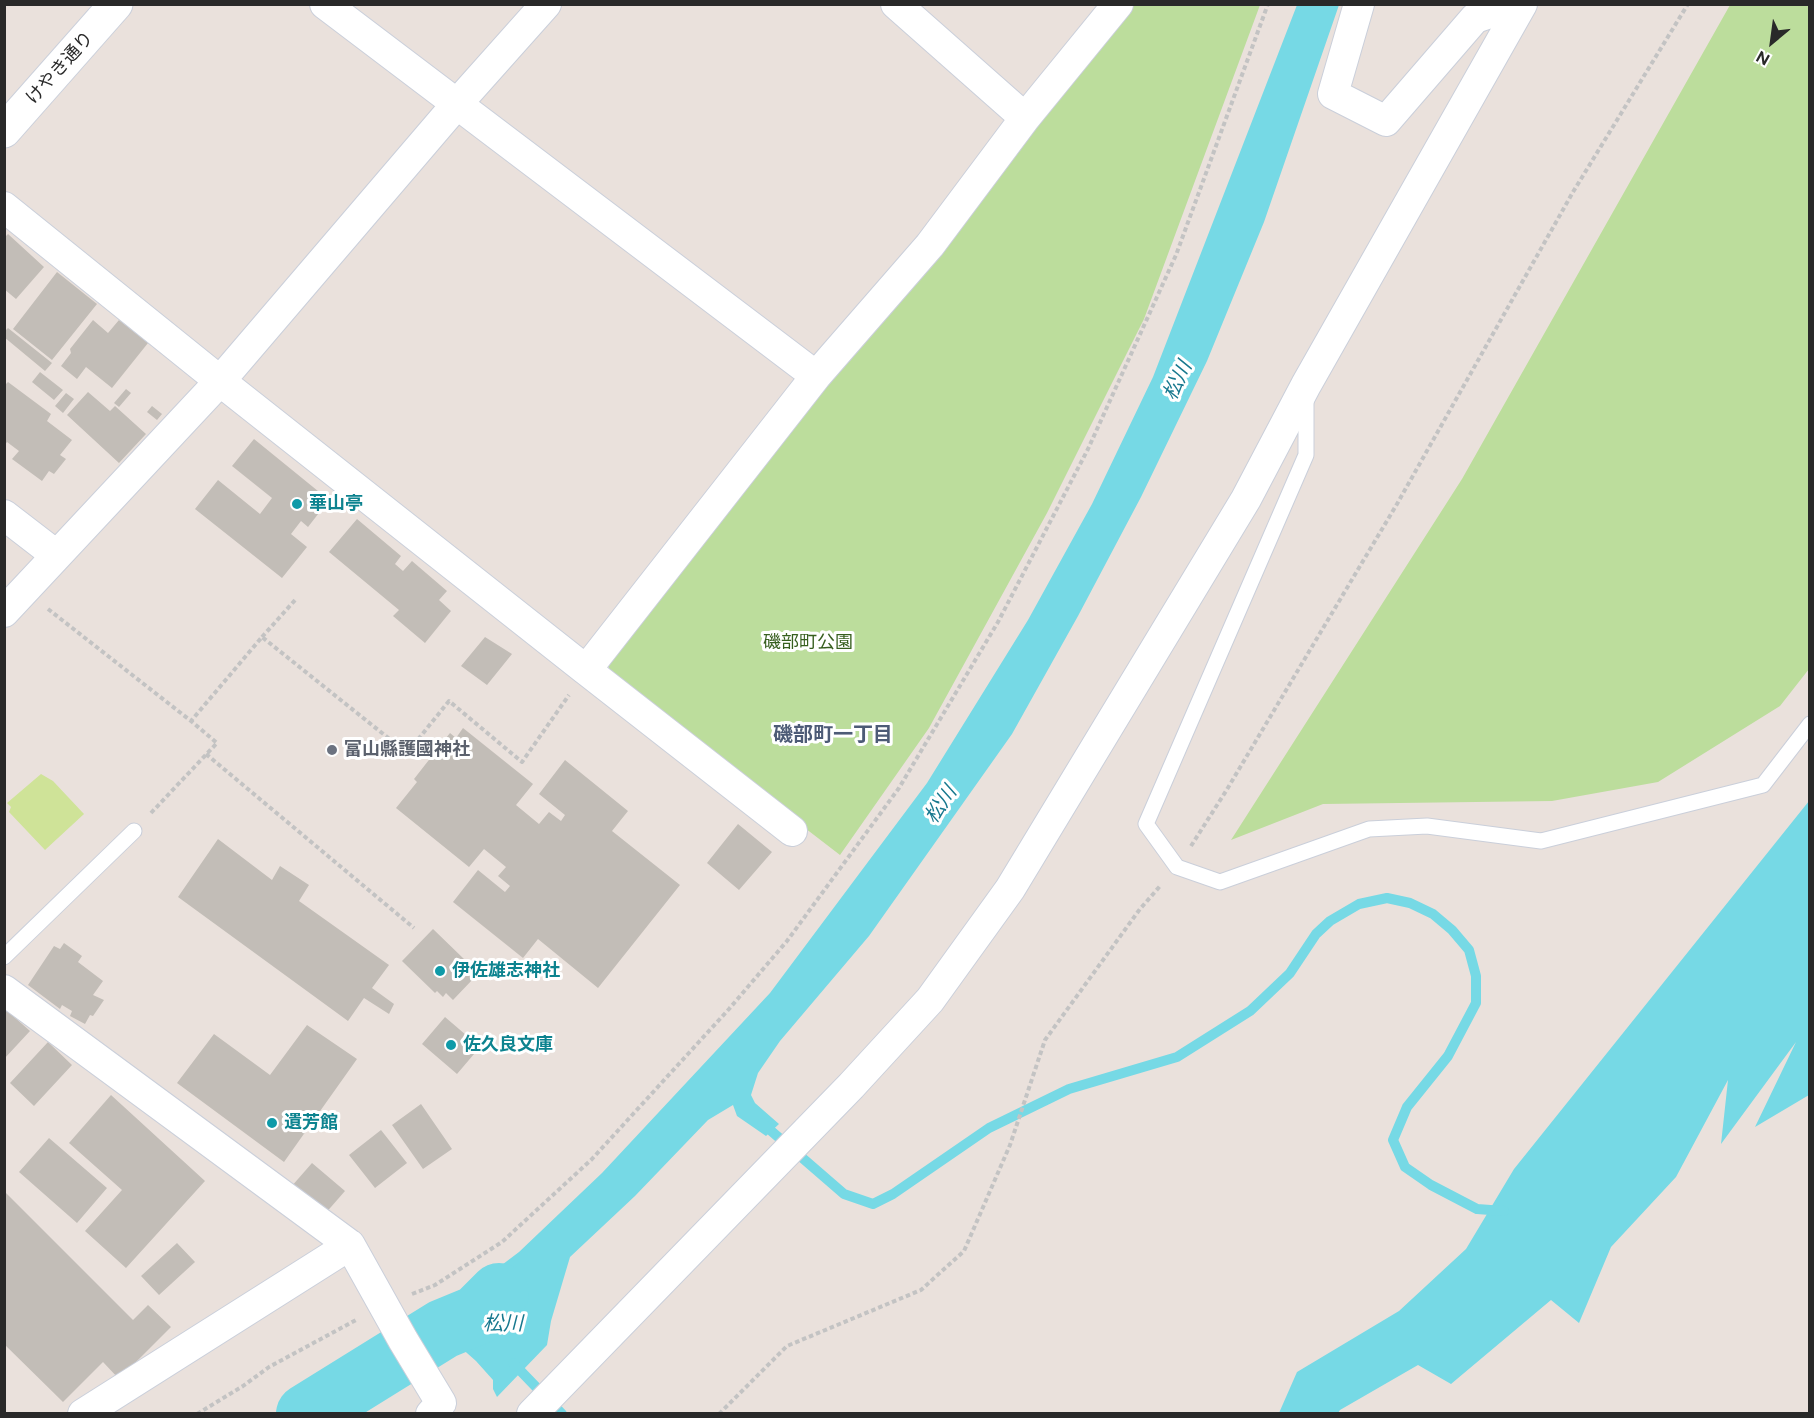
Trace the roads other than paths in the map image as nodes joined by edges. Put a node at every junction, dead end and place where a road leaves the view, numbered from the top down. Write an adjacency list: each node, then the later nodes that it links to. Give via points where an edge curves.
1 (116, 4): 11 (street, けやき通り)
2 (325, 4): 9 (street)
3 (546, 4): 9 (street)
4 (896, 4): 10 (street)
5 (1118, 4): 10 (street)
6 (1359, 4): 7 (street, via 1333,94 1386,121 1475,18)
7 (1516, 4)
8 (1522, 4): 15 (street)
9 (456, 105): 13 (street); 14 (street)
10 (1025, 118): 13 (street, via 930,245)
11 (4, 131)
12 (4, 207): 14 (street)
13 (816, 376): 19 (street)
14 (220, 381): 17 (street); 19 (street)
15 (1306, 385): 20 (lane, via 1306,455 1146,824 1177,867 1220,882 1369,829 1427,826 1541,841 1763,785); 28 (street, via 1246,499 1094,753 1010,889 930,1000)
16 (4, 515): 17 (street)
17 (56, 555): 18 (street)
18 (11, 593)
19 (586, 670): 22 (street)
20 (1809, 724)
21 (134, 831): 23 (lane)
22 (792, 831)
23 (4, 957)
24 (4, 990): 25 (street)
25 (350, 1245): 26 (street); 27 (street, via 441,1403)
26 (83, 1413)
27 (431, 1413)
28 (532, 1413)

